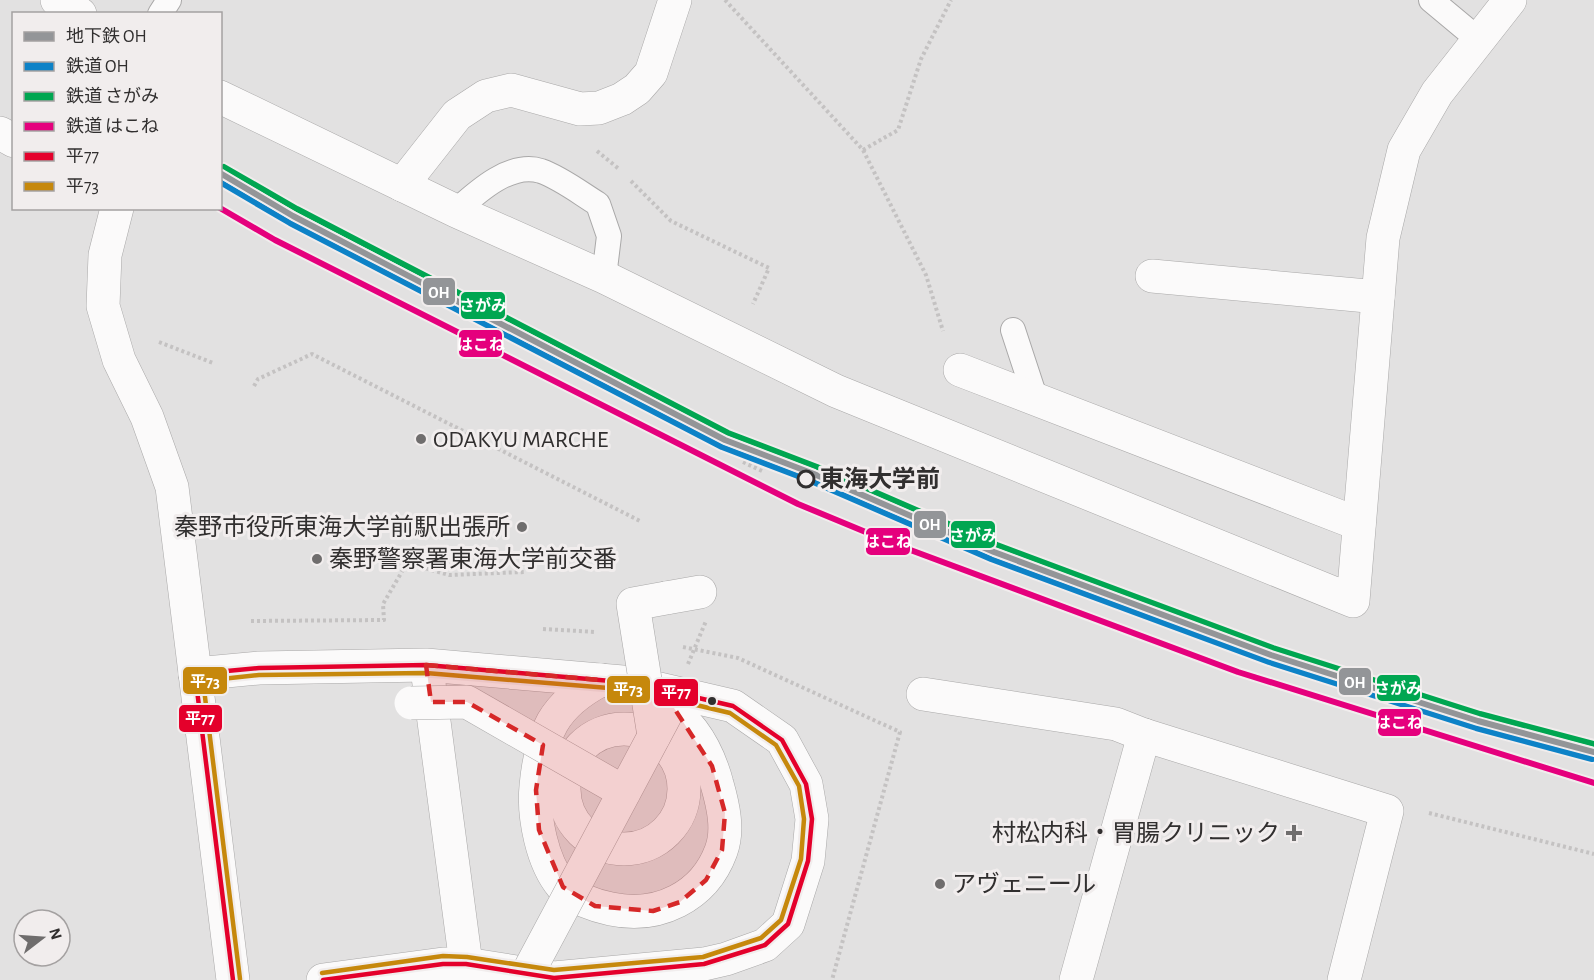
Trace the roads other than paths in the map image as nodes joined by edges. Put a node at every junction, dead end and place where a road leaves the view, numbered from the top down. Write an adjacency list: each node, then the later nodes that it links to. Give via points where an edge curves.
1 (57, 0): 5 (street)
2 (675, 0): 8 (street, via 651,73 637,89 599,108 580,110 511,90 486,96 457,115)
3 (1431, 0): 6 (lane)
4 (1509, 0): 6 (street)
5 (77, 12)
6 (1479, 40): 13 (street, via 1437,93 1404,150 1383,238)
7 (222, 98): 8 (street)
8 (402, 185): 10 (street)
9 (116, 210): 20 (street, via 105,255 103,306 119,360 147,417 172,487)
10 (456, 212): 12 (street); 12 (lane, via 491,183 516,171 540,171 598,204 609,236)
11 (1152, 276): 13 (street)
12 (604, 277): 17 (street, via 836,391 1366,604)
13 (1378, 297): 17 (street)
14 (1013, 330): 16 (lane)
15 (960, 370): 16 (street)
16 (1036, 400): 17 (street)
17 (1359, 524)
18 (700, 592): 25 (street, bridge, via 633,604)
19 (426, 665): 20 (street, via 259,668); 21 (street); 30 (street)
20 (195, 674): 32 (street)
21 (601, 680): 22 (street); 22 (street, via 574,694 552,721 539,755 539,830 548,860 563,887 595,906 653,911 680,902 706,880 722,850 725,813 712,766 694,732 674,708)
22 (634, 683): 31 (street, via 733,706 782,740 806,784 812,819 807,861 788,924)
23 (923, 694): 26 (street, via 1116,724)
24 (411, 703): 27 (street, bridge, via 467,702)
25 (661, 724): 27 (street, via 599,733 583,744); 28 (street, bridge); 29 (street, via 685,783 684,802 677,820 650,845 631,850)
26 (1144, 735): 35 (street); 36 (street, via 1387,811)
27 (570, 761): 28 (street, bridge); 29 (street, via 564,777 569,814 579,830)
28 (624, 792): 29 (street, bridge)
29 (597, 843): 34 (street, bridge)
30 (466, 963): 31 (street, via 554,978 704,964); 33 (street)
31 (733, 970)
32 (233, 980)
33 (323, 980)
34 (524, 980)
35 (1076, 980)
36 (1344, 980)

